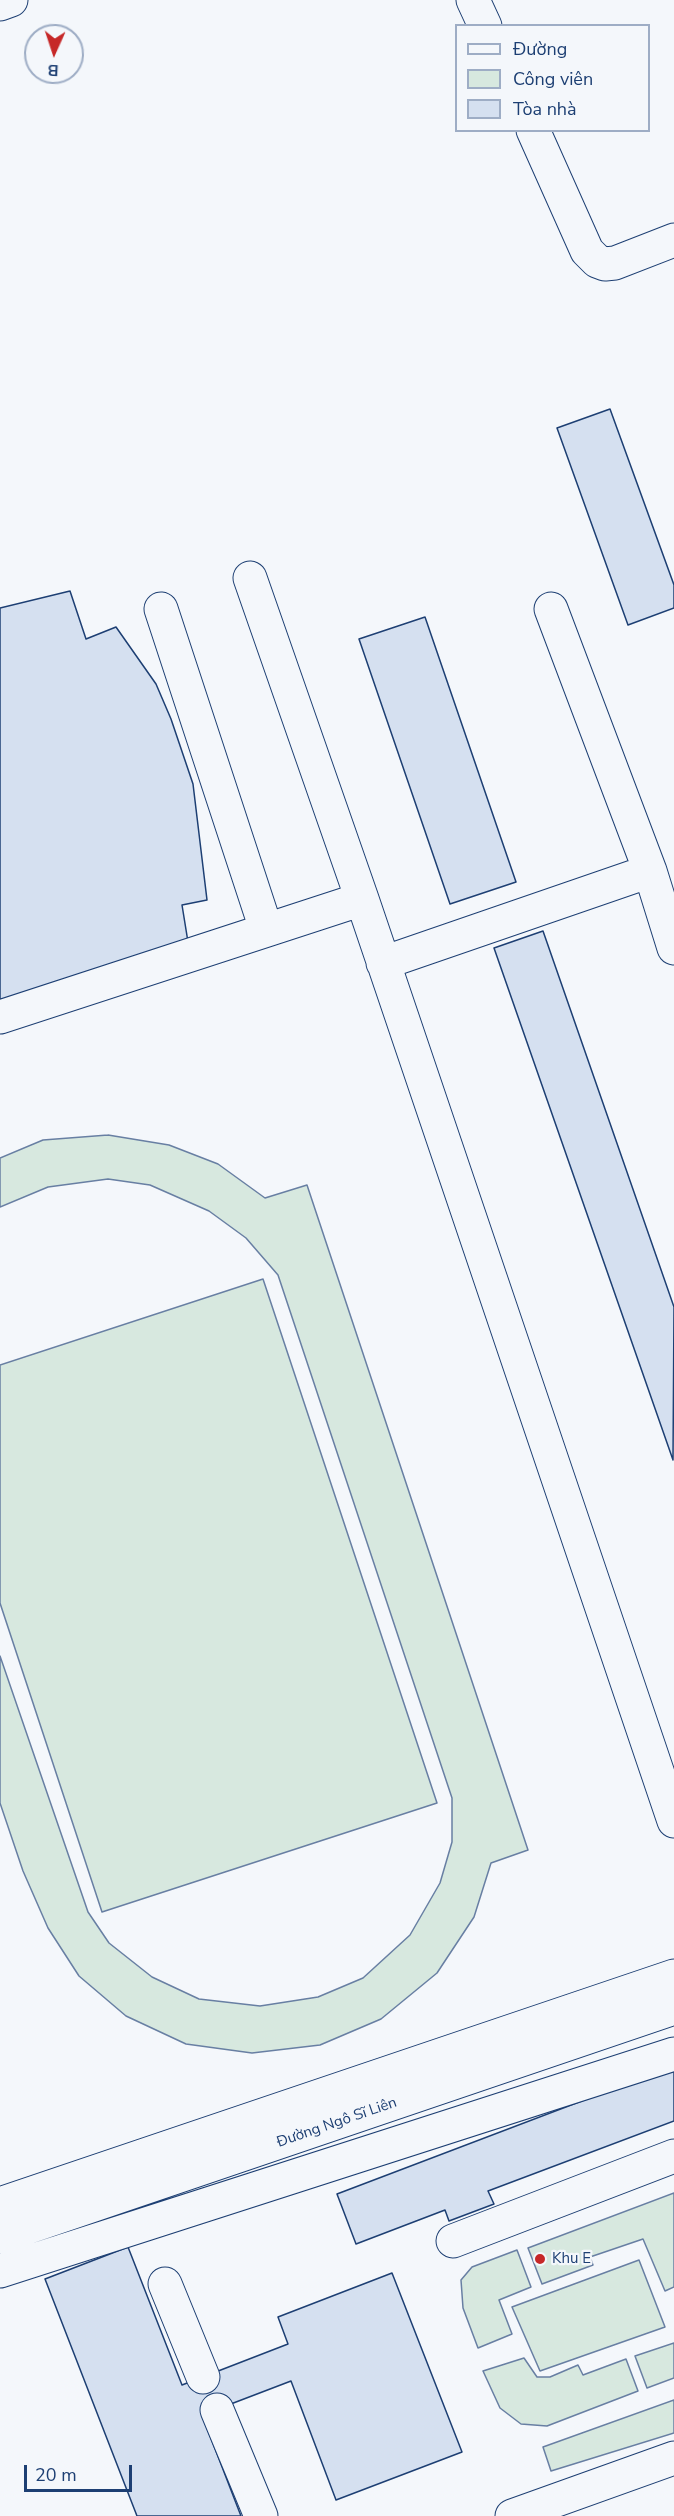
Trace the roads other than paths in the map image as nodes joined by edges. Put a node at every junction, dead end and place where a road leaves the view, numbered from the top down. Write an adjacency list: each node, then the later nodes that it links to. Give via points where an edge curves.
1 (11, 0): 3 (street)
2 (473, 0): 4 (street)
3 (0, 4)
4 (484, 24)
5 (533, 132): 6 (street, via 587,251 597,261 615,263)
6 (674, 240)
7 (250, 578): 11 (street)
8 (161, 609): 12 (street)
9 (551, 609): 10 (street)
10 (650, 871): 13 (street); 14 (street)
11 (362, 899): 12 (street); 14 (street)
12 (266, 929): 15 (street)
13 (674, 948)
14 (383, 963): 16 (street)
15 (0, 1017)
16 (674, 1821)
17 (674, 1976): 21 (street)
18 (674, 2008): 22 (street, Đường Ngô Sĩ Liên)
19 (674, 2054): 24 (street)
20 (674, 2156): 23 (street)
21 (0, 2204)
22 (0, 2237)
23 (453, 2241)
24 (0, 2271)
25 (165, 2284): 26 (street)
26 (204, 2377)
27 (217, 2410): 29 (street)
28 (674, 2458): 30 (street)
29 (261, 2516)
30 (512, 2516)

